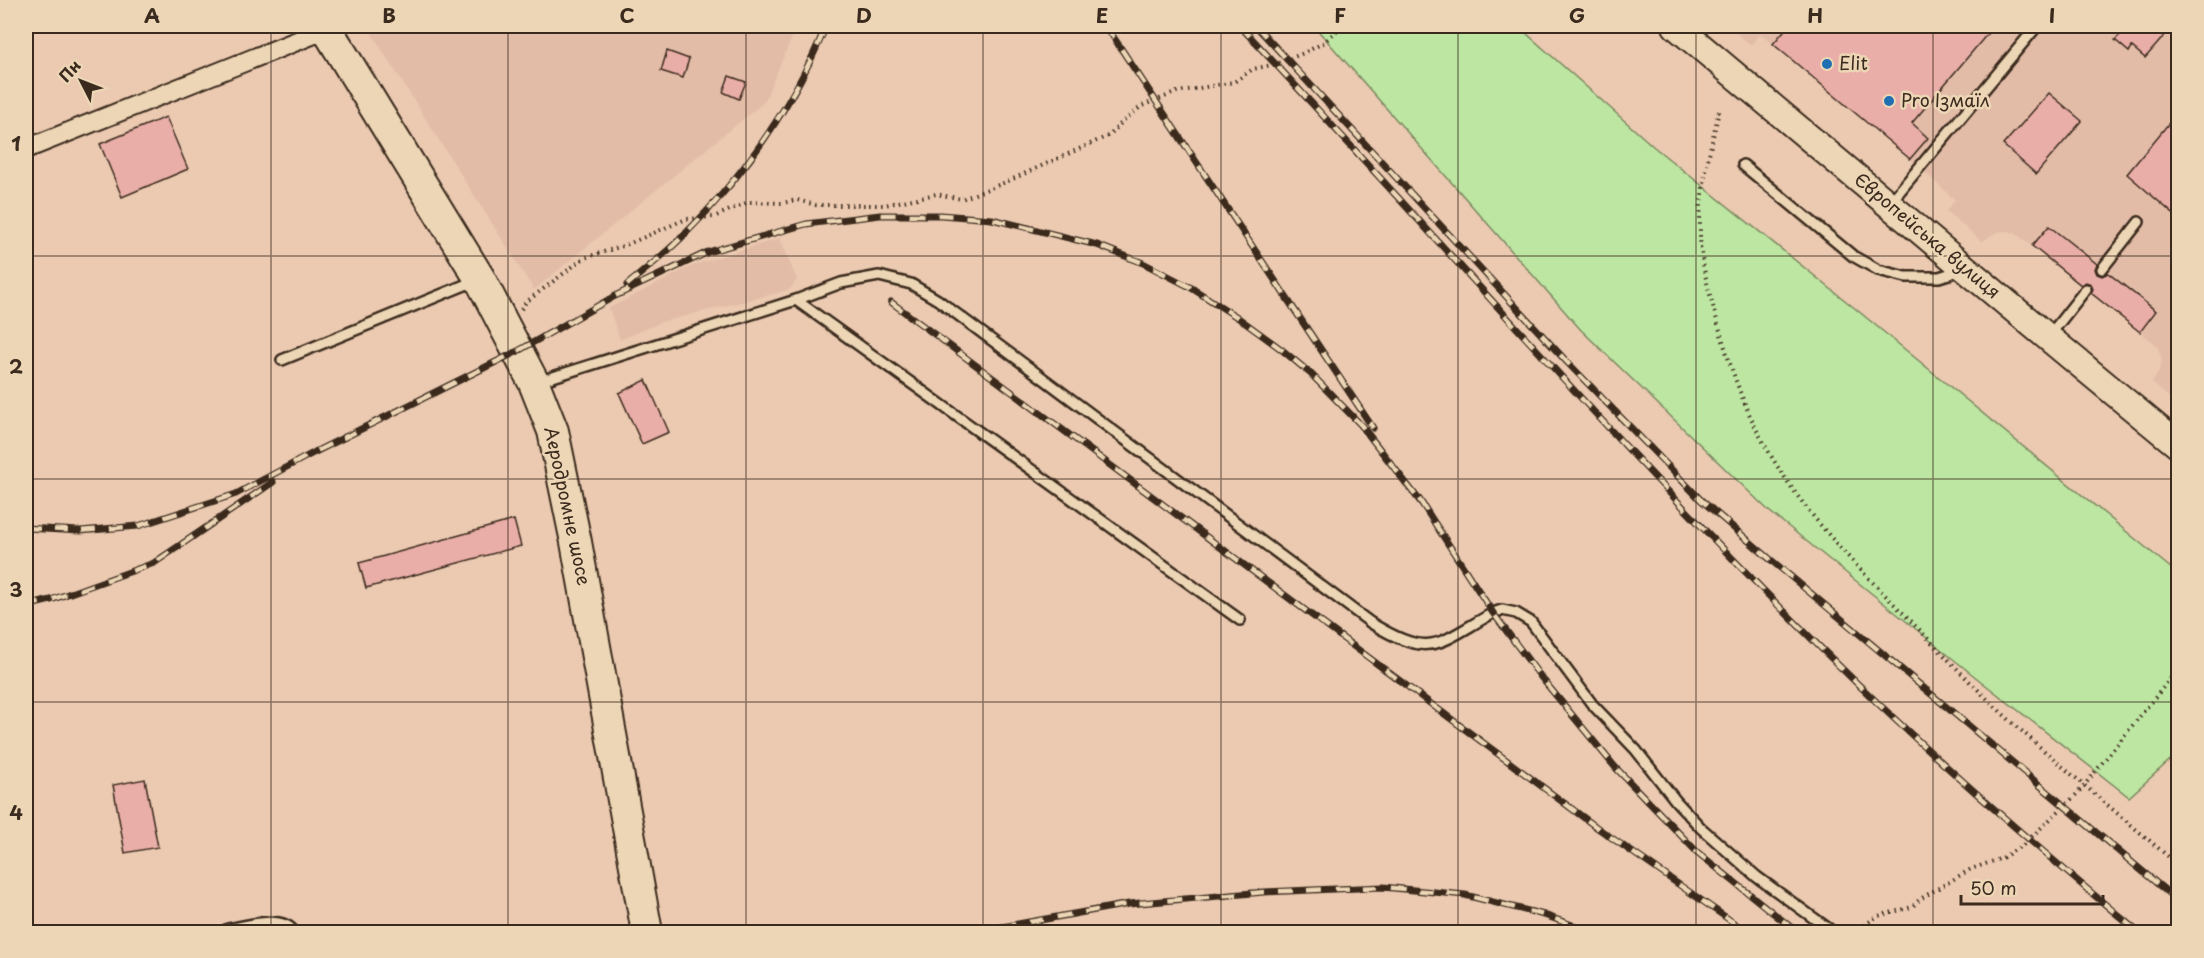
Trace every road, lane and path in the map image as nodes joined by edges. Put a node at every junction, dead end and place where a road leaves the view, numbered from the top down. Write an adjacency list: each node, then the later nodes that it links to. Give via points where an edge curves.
1 (1342, 26): 15 (path, via 1304,54 1253,69 1233,82 1177,92 1142,106 1110,135 962,199 936,194 885,205 816,205 796,200 748,202 714,217 686,219 584,258 526,302)
2 (1676, 26): 8 (main road, Європейська вулиця)
3 (2037, 26): 8 (lane)
4 (326, 27): 6 (street); 12 (highway, Аеродромне шосе)
5 (1719, 111): 22 (path, via 1705,171 1700,232 1706,279 1729,363 1765,446 1795,494 1832,539 2002,712)
6 (26, 149)
7 (1743, 165): 10 (lane, via 1853,256 1878,270 1906,277 1939,277)
8 (1889, 204): 10 (main road, Європейська вулиця)
9 (2139, 222): 11 (lane)
10 (1960, 266): 16 (main road, Європейська вулиця)
11 (2102, 268)
12 (480, 279): 15 (highway, Аеродромне шосе); 17 (lane)
13 (2086, 289): 16 (lane)
14 (796, 300): 18 (lane); 20 (lane); 27 (lane, via 841,283 879,276 911,284 1362,616 1410,643 1440,643 1502,610 1531,622 1592,704 1701,828 1756,877)
15 (506, 328): 18 (highway, Аеродромне шосе)
16 (2047, 338): 19 (main road, Європейська вулиця)
17 (282, 360)
18 (534, 383): 26 (highway, Аеродромне шосе, via 553,431 576,542)
19 (2178, 445)
20 (1240, 620)
21 (2178, 672): 22 (path)
22 (2085, 786): 23 (path); 28 (path, via 2011,853 1971,868 1912,907 1878,916)
23 (2178, 865)
24 (222, 933): 25 (lane, via 274,922 284,924)
25 (294, 933)
26 (647, 933)
27 (1833, 933)
28 (1854, 933)

